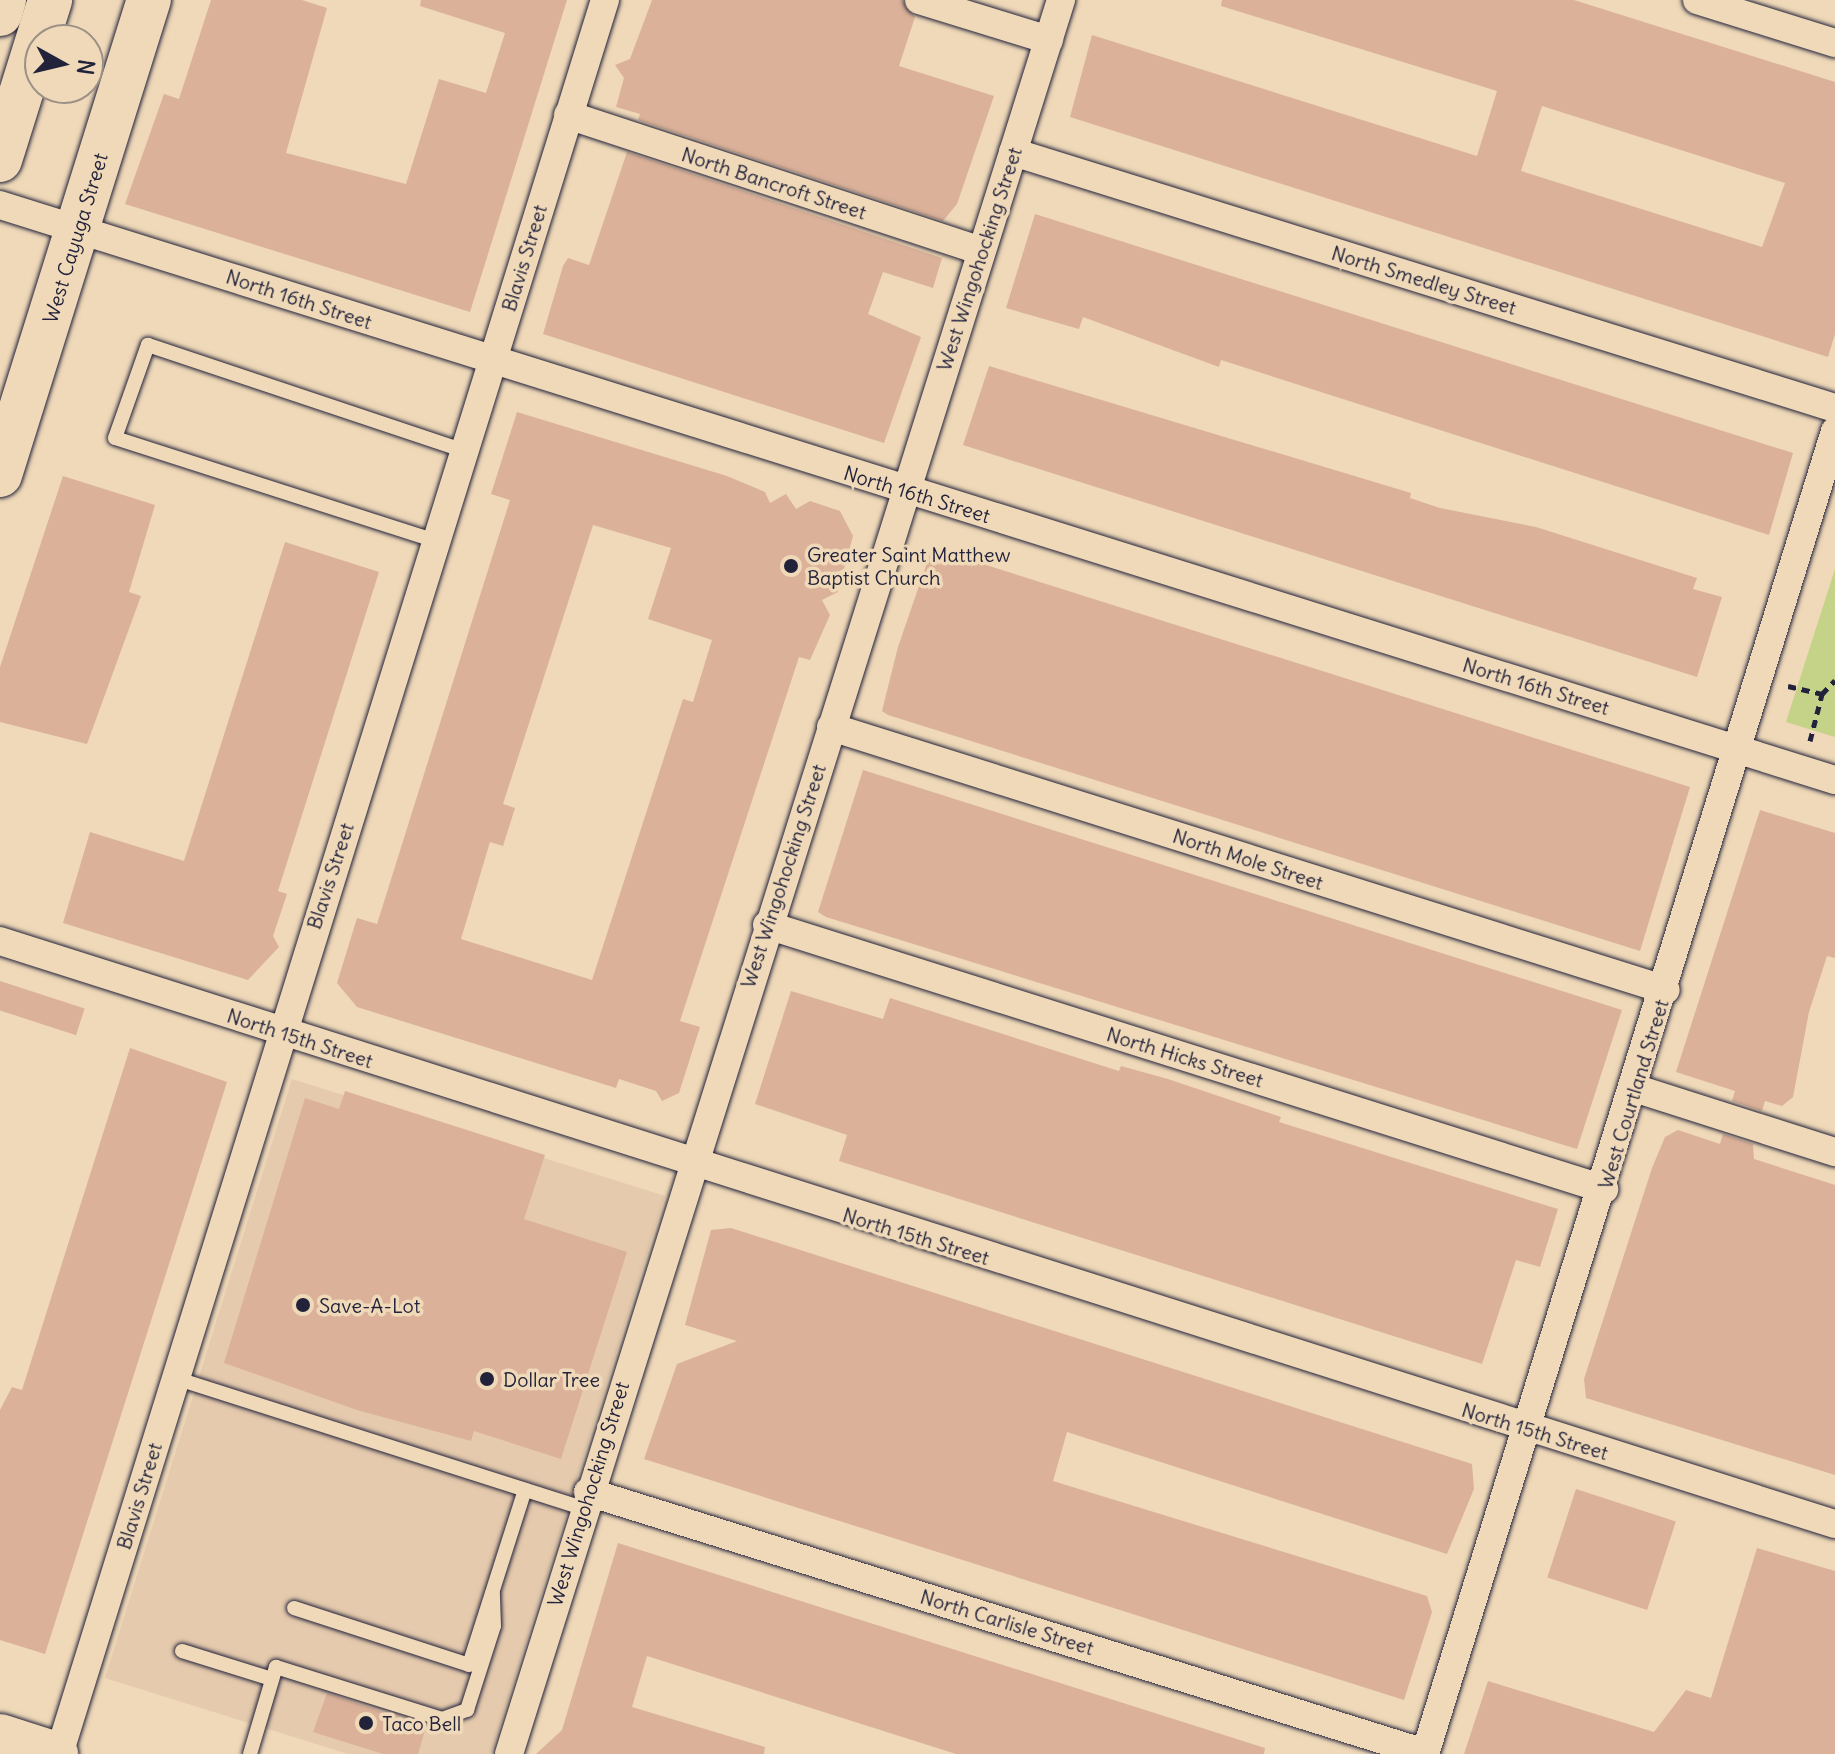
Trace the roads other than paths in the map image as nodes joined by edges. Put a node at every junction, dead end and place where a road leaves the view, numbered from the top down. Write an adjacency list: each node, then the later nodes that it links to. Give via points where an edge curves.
1 (4, 0): 8 (main road)
2 (50, 0): 13 (main road)
3 (149, 0): 15 (main road, West Cayuga Street)
4 (605, 0): 11 (street, Blavis Street)
5 (919, 0): 9 (street)
6 (1061, 0): 9 (street, West Wingohocking Street)
7 (1697, 0): 10 (street)
8 (0, 14)
9 (1049, 40): 12 (street, West Wingohocking Street)
10 (1835, 43)
11 (568, 115): 16 (street, North Bancroft Street); 17 (street, Blavis Street)
12 (1013, 152): 16 (street, West Wingohocking Street); 18 (street, North Smedley Street)
13 (0, 160)
14 (0, 205): 15 (street, North 16th Street)
15 (67, 225): 17 (street, North 16th Street); 21 (main road, West Cayuga Street)
16 (981, 251): 22 (street, West Wingohocking Street)
17 (492, 361): 20 (street, Blavis Street); 22 (street, North 16th Street)
18 (1835, 408)
19 (1835, 431): 25 (street, West Courtland Street)
20 (464, 451): 23 (street, Blavis Street); 23 (lane, via 148,345 115,438)
21 (0, 475)
22 (906, 491): 24 (street, West Wingohocking Street); 25 (street, North 16th Street)
23 (436, 541): 30 (street, Blavis Street)
24 (831, 727): 27 (street, West Wingohocking Street); 29 (street, North Mole Street)
25 (1741, 750): 26 (street, North 16th Street); 29 (street, West Courtland Street)
26 (1835, 780)
27 (767, 925): 33 (street, West Wingohocking Street); 34 (street, North Hicks Street)
28 (0, 941): 30 (street, North 15th Street)
29 (1666, 990): 31 (street, West Courtland Street)
30 (281, 1032): 33 (street, North 15th Street); 35 (street, Blavis Street)
31 (1634, 1088): 32 (street); 34 (street, West Courtland Street)
32 (1835, 1152)
33 (692, 1166): 36 (street, North 15th Street); 38 (street, West Wingohocking Street)
34 (1604, 1189): 36 (street, West Courtland Street)
35 (175, 1378): 37 (lane); 45 (street, Blavis Street)
36 (1527, 1428): 39 (street, North 15th Street); 48 (street, West Courtland Street)
37 (525, 1490): 38 (lane); 40 (lane)
38 (586, 1500): 47 (street, West Wingohocking Street); 48 (street, North Carlisle Street)
39 (1835, 1524)
40 (493, 1592): 41 (lane, via 469,1665); 43 (lane, via 494,1626 467,1710 453,1718)
41 (294, 1608)
42 (182, 1651): 43 (lane)
43 (274, 1673): 46 (lane)
44 (0, 1736): 45 (main road)
45 (58, 1754)
46 (250, 1754)
47 (509, 1754)
48 (1425, 1754)

